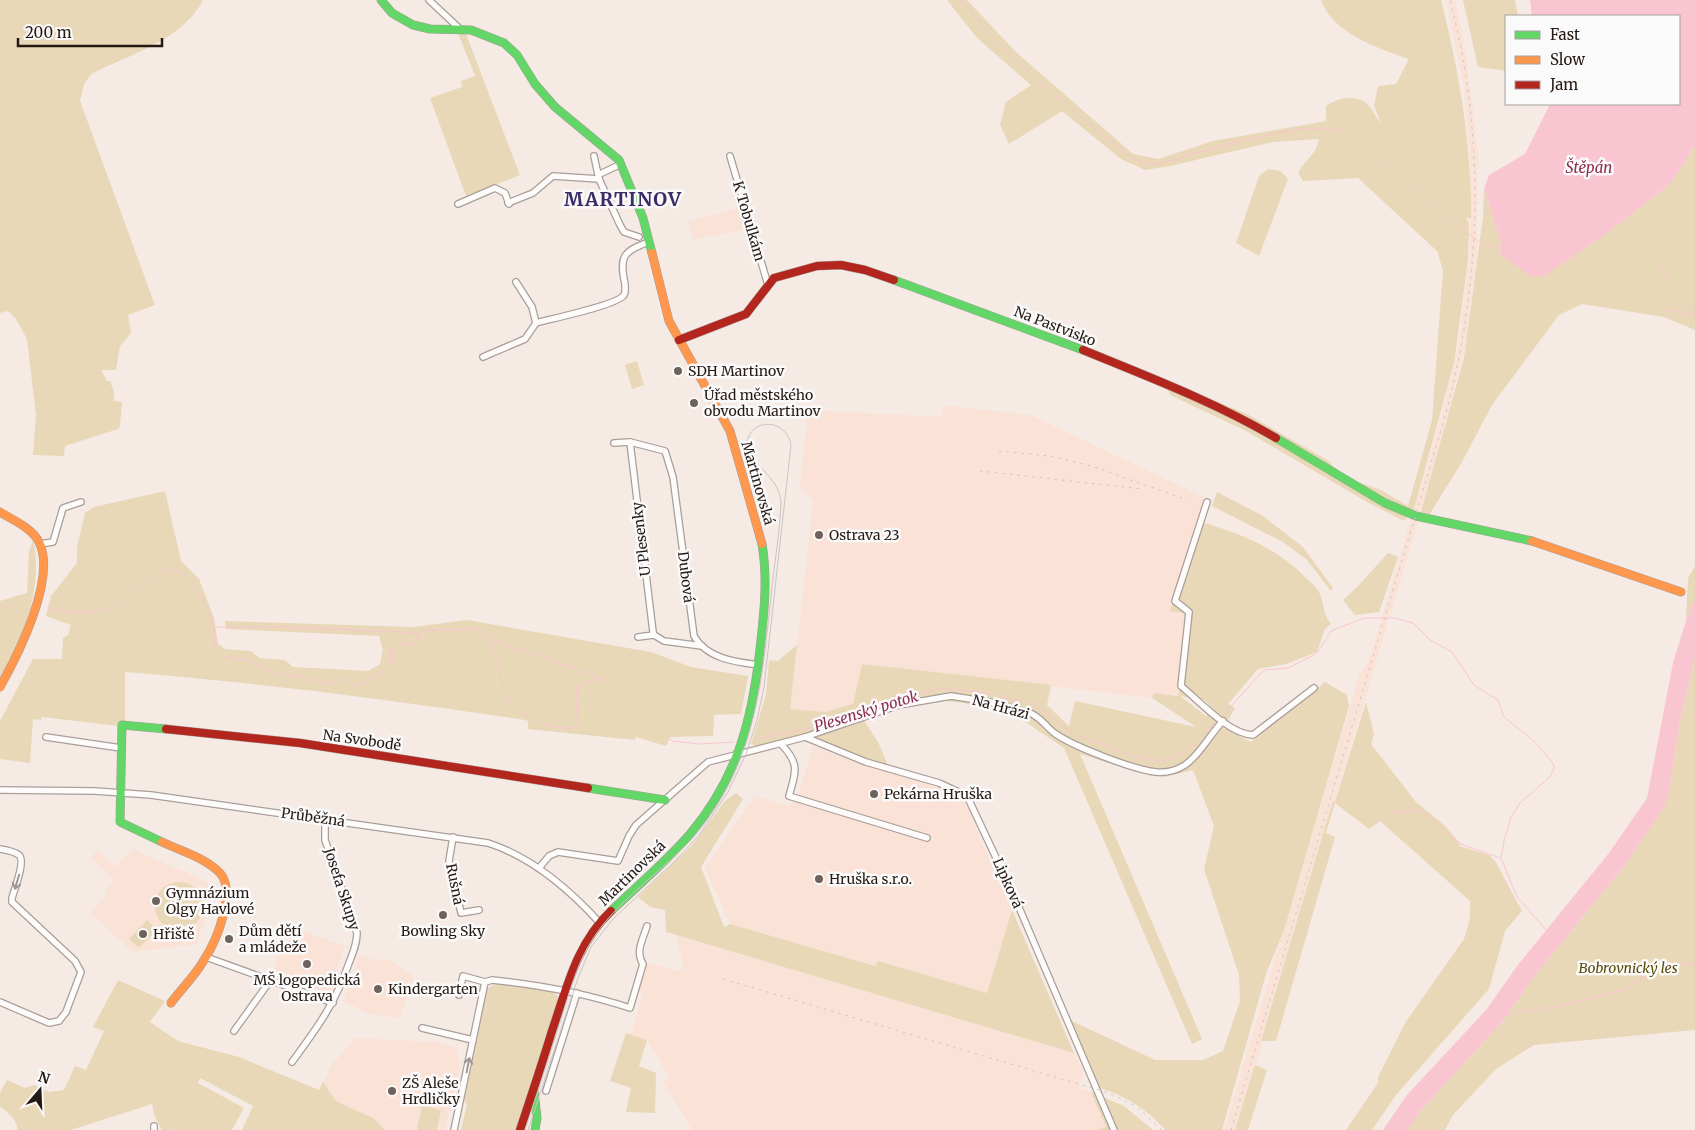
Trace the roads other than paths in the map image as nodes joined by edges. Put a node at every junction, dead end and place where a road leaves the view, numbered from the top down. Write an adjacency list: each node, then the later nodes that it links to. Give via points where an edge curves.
1 (381, 0): 3 (street, Martinovská, via 396,16 413,25)
2 (428, 0): 3 (street)
3 (460, 29): 6 (street, Martinovská, via 488,35 509,46 555,107 609,149)
4 (594, 156): 7 (street)
5 (730, 156): 14 (street, K Tobulkám)
6 (621, 164): 7 (street); 9 (street, Martinovská)
7 (599, 177): 8 (street, via 553,176 533,193 509,204 502,190 491,188); 10 (street, via 624,232)
8 (458, 204)
9 (647, 233): 10 (street); 11 (street, Martinovská)
10 (639, 237): 12 (street)
11 (649, 242): 12 (street); 16 (street, Martinovská, via 666,312)
12 (640, 245): 15 (street, via 626,252 622,259 626,290 620,299)
13 (516, 282): 15 (street, via 532,307)
14 (768, 285): 16 (street, Na Pastvisko, via 746,314); 24 (street, Na Pastvisko, via 774,278 817,266 841,265 865,270 1056,339 1244,419 1385,502 1416,516 1536,542)
15 (536, 323): 17 (street, via 525,338)
16 (679, 340): 28 (street, Martinovská, via 728,426 761,537 766,591)
17 (483, 357)
18 (630, 442): 19 (street); 25 (street, U Plesenky); 27 (street, Dubová, via 665,451 672,470 693,631)
19 (614, 443)
20 (81, 502): 23 (street, via 63,508 52,542)
21 (1207, 502): 31 (street, via 1175,601 1189,612 1180,686)
22 (0, 512): 23 (street, via 32,533)
23 (40, 544): 29 (street, via 42,575 36,610 27,636)
24 (1680, 592)
25 (654, 635): 26 (street); 27 (street, via 664,641)
26 (638, 638)
27 (702, 646): 28 (street, via 730,660)
28 (759, 665): 36 (street, Martinovská, via 750,718)
29 (0, 687)
30 (1314, 688): 31 (street, via 1253,735 1245,735)
31 (1222, 721): 33 (street, Na Hrázi, via 1187,763 1178,769 1157,772 1070,742 1030,713 958,696 926,698 899,705)
32 (46, 737): 35 (street)
33 (805, 737): 34 (street, Na Hrázi); 66 (street, Lipková, via 866,762 946,786 967,796 1015,898)
34 (781, 744): 36 (street, Na Hrázi); 42 (street, via 795,762 789,796)
35 (121, 748): 38 (street, Na Svobodě); 39 (street, Na Svobodě, via 122,725 300,744)
36 (738, 754): 39 (street, via 708,762); 46 (street, Martinovská, via 719,793 694,828)
37 (0, 790): 38 (street, Průběžná)
38 (120, 793): 40 (street, Průběžná); 48 (street, Na Svobodě, via 120,822 211,865 226,882 227,900)
39 (665, 800): 44 (street, via 636,825 618,861 558,852 549,856)
40 (326, 818): 41 (street, Průběžná); 56 (street, Josefa Skupy, via 326,840 358,933)
41 (453, 836): 44 (street, Průběžná, via 502,848); 45 (street, Rušná, via 449,861 461,913)
42 (927, 838)
43 (0, 849): 54 (street, one-way to 54, via 22,859 12,902 80,968 80,977 59,1021 49,1022)
44 (539, 868): 46 (street, Průběžná)
45 (479, 910)
46 (599, 922): 51 (street, Martinovská, via 583,945)
47 (646, 926): 52 (street, via 639,951 643,964 630,1008)
48 (206, 957): 49 (street); 55 (street)
49 (270, 981): 56 (street); 58 (street)
50 (485, 982): 51 (street, via 492,980); 53 (street, via 463,976); 59 (street)
51 (566, 990): 52 (street); 61 (street, Martinovská)
52 (577, 993): 62 (street)
53 (459, 995)
54 (0, 1002)
55 (171, 1002)
56 (333, 1003): 60 (street, Josefa Skupy)
57 (422, 1028): 59 (street)
58 (234, 1031)
59 (473, 1040): 63 (street, one-way to 59)
60 (292, 1062)
61 (539, 1072): 64 (street, Martinovská); 65 (street, Martinovská, via 533,1096 537,1113)
62 (546, 1091)
63 (454, 1130)
64 (520, 1130)
65 (535, 1130)
66 (1114, 1130)

